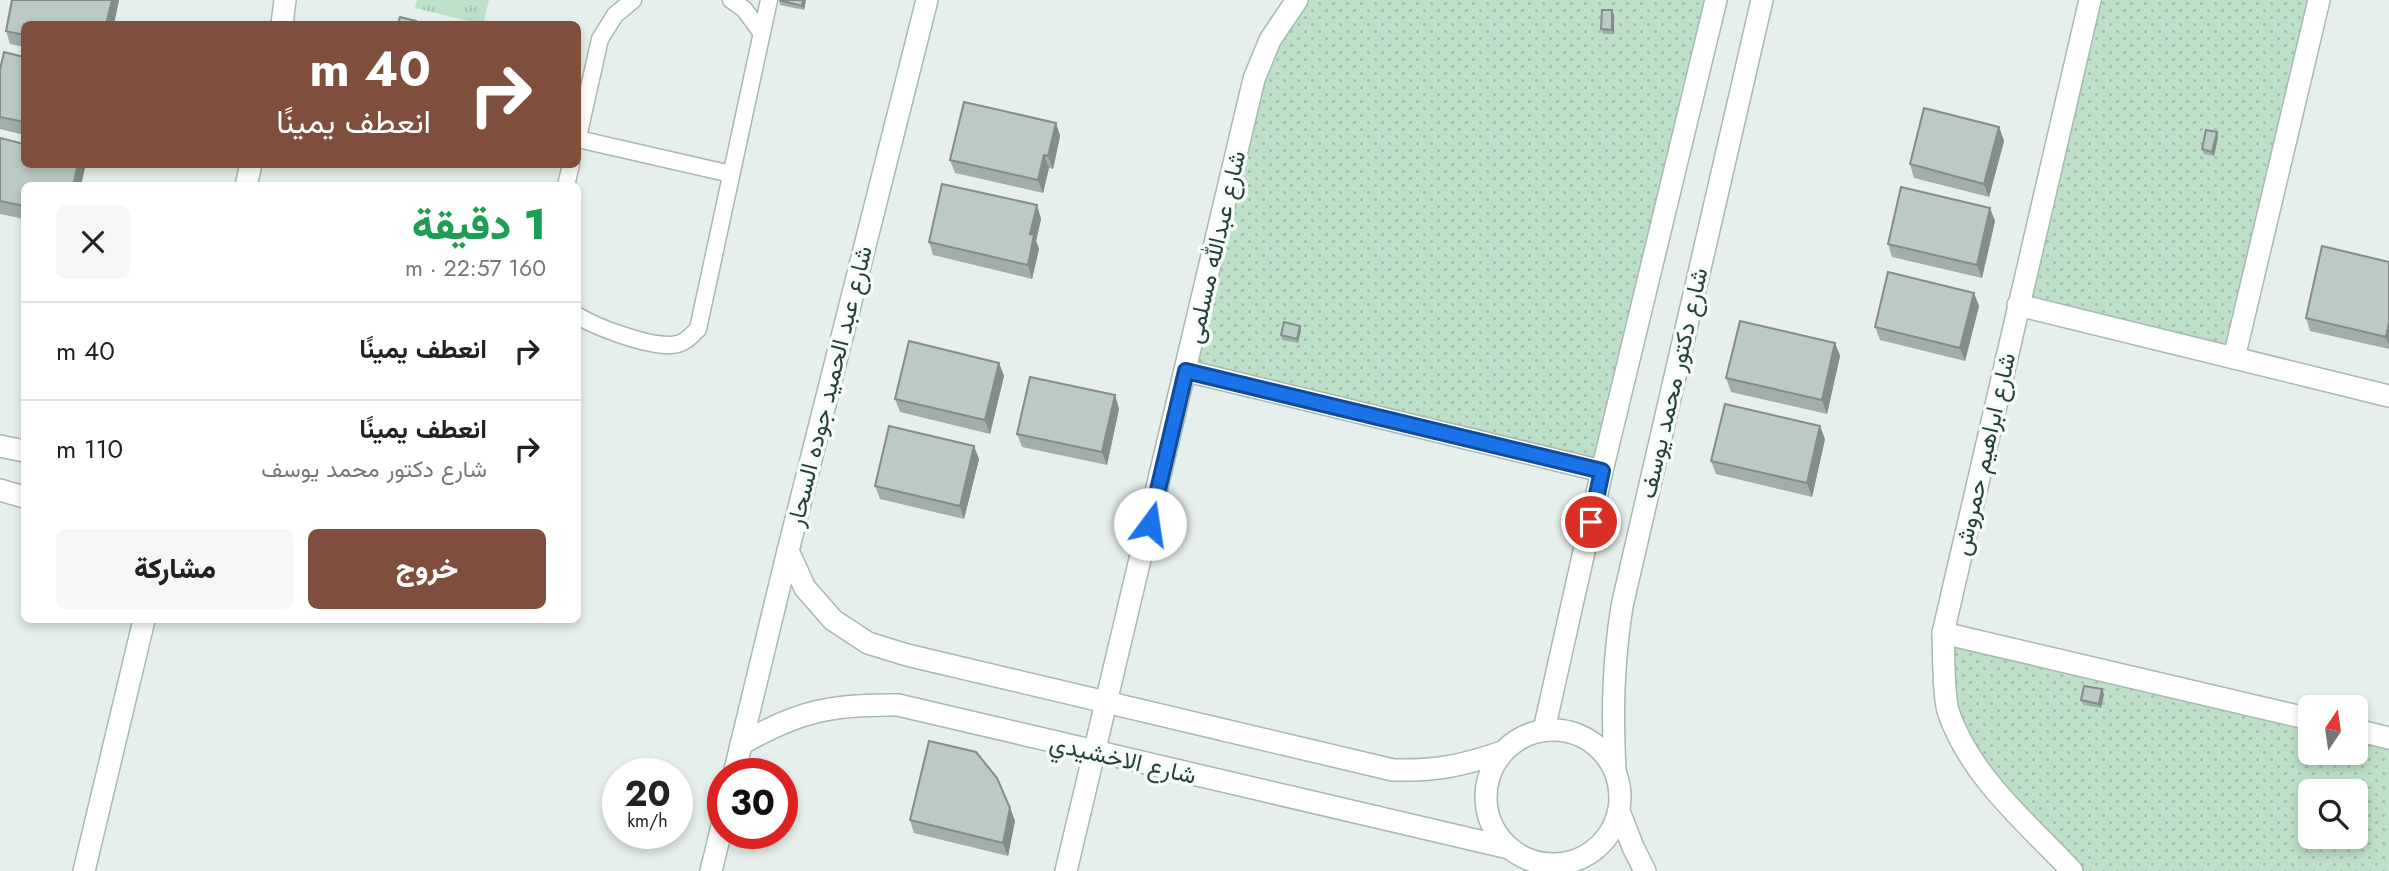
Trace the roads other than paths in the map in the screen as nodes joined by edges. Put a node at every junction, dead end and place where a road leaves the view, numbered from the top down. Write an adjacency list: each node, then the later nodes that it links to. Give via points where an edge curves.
1 (285, 0): 11 (street)
2 (633, 0): 13 (lane, via 615,15 600,39)
3 (731, 0): 12 (lane)
4 (769, 0): 12 (lane)
5 (928, 0): 26 (street, شارع عبد الحميد جوده السحار)
6 (1297, 0): 19 (street, شارع عبدالله مسلمى, via 1270,40 1254,79)
7 (1716, 0): 23 (street, شارع دكتور محمد يوسف)
8 (1762, 0): 38 (street, شارع دكتور محمد يوسف, via 1622,606 1614,660)
9 (2090, 0): 16 (street, شارع ابراهيم حمروش)
10 (2319, 0): 18 (street)
11 (282, 21)
12 (761, 32): 15 (lane)
13 (581, 124)
14 (581, 139): 15 (lane)
15 (731, 174): 17 (lane, via 698,328 687,340 672,346 656,343)
16 (2018, 305): 18 (street); 28 (street, شارع ابراهيم حمروش)
17 (581, 318)
18 (2234, 358): 20 (street)
19 (1186, 371): 23 (street); 29 (street, شارع عبدالله مسلمى)
20 (2389, 396)
21 (0, 446): 22 (street)
22 (21, 451)
23 (1602, 471): 31 (street, شارع دكتور محمد يوسف)
24 (0, 490): 25 (street)
25 (21, 495)
26 (788, 551): 29 (street, via 805,589 823,610 867,643); 34 (street, شارع عبد الحميد جوده السحار)
27 (143, 623): 43 (street)
28 (1943, 633): 30 (street); 47 (street, شارع ابراهيم حمروش, via 1948,712 1966,751 1983,776)
29 (1107, 702): 35 (street, شارع عبدالله مسلمى); 36 (street, via 1393,770 1430,771)
30 (2298, 716)
31 (1544, 730): 36 (street, via 1521,737); 38 (street, via 1586,738)
32 (2368, 733): 33 (street)
33 (2389, 737)
34 (741, 744): 35 (street, شارع الاخشيدي, via 776,724 815,711 898,705); 37 (street, شارع عبد الحميد جوده السحار)
35 (1095, 752): 40 (street, شارع الاخشيدي); 45 (street, شارع عبدالله مسلمى)
36 (1502, 752): 40 (street, via 1489,775 1485,801 1492,827)
37 (738, 758)
38 (1615, 770): 39 (street)
39 (1619, 811): 42 (street, via 1609,835 1591,853); 46 (street)
40 (1509, 848): 42 (street)
41 (716, 849): 44 (street)
42 (1546, 867)
43 (84, 871)
44 (711, 871)
45 (1066, 871)
46 (1646, 871)
47 (2072, 871)

